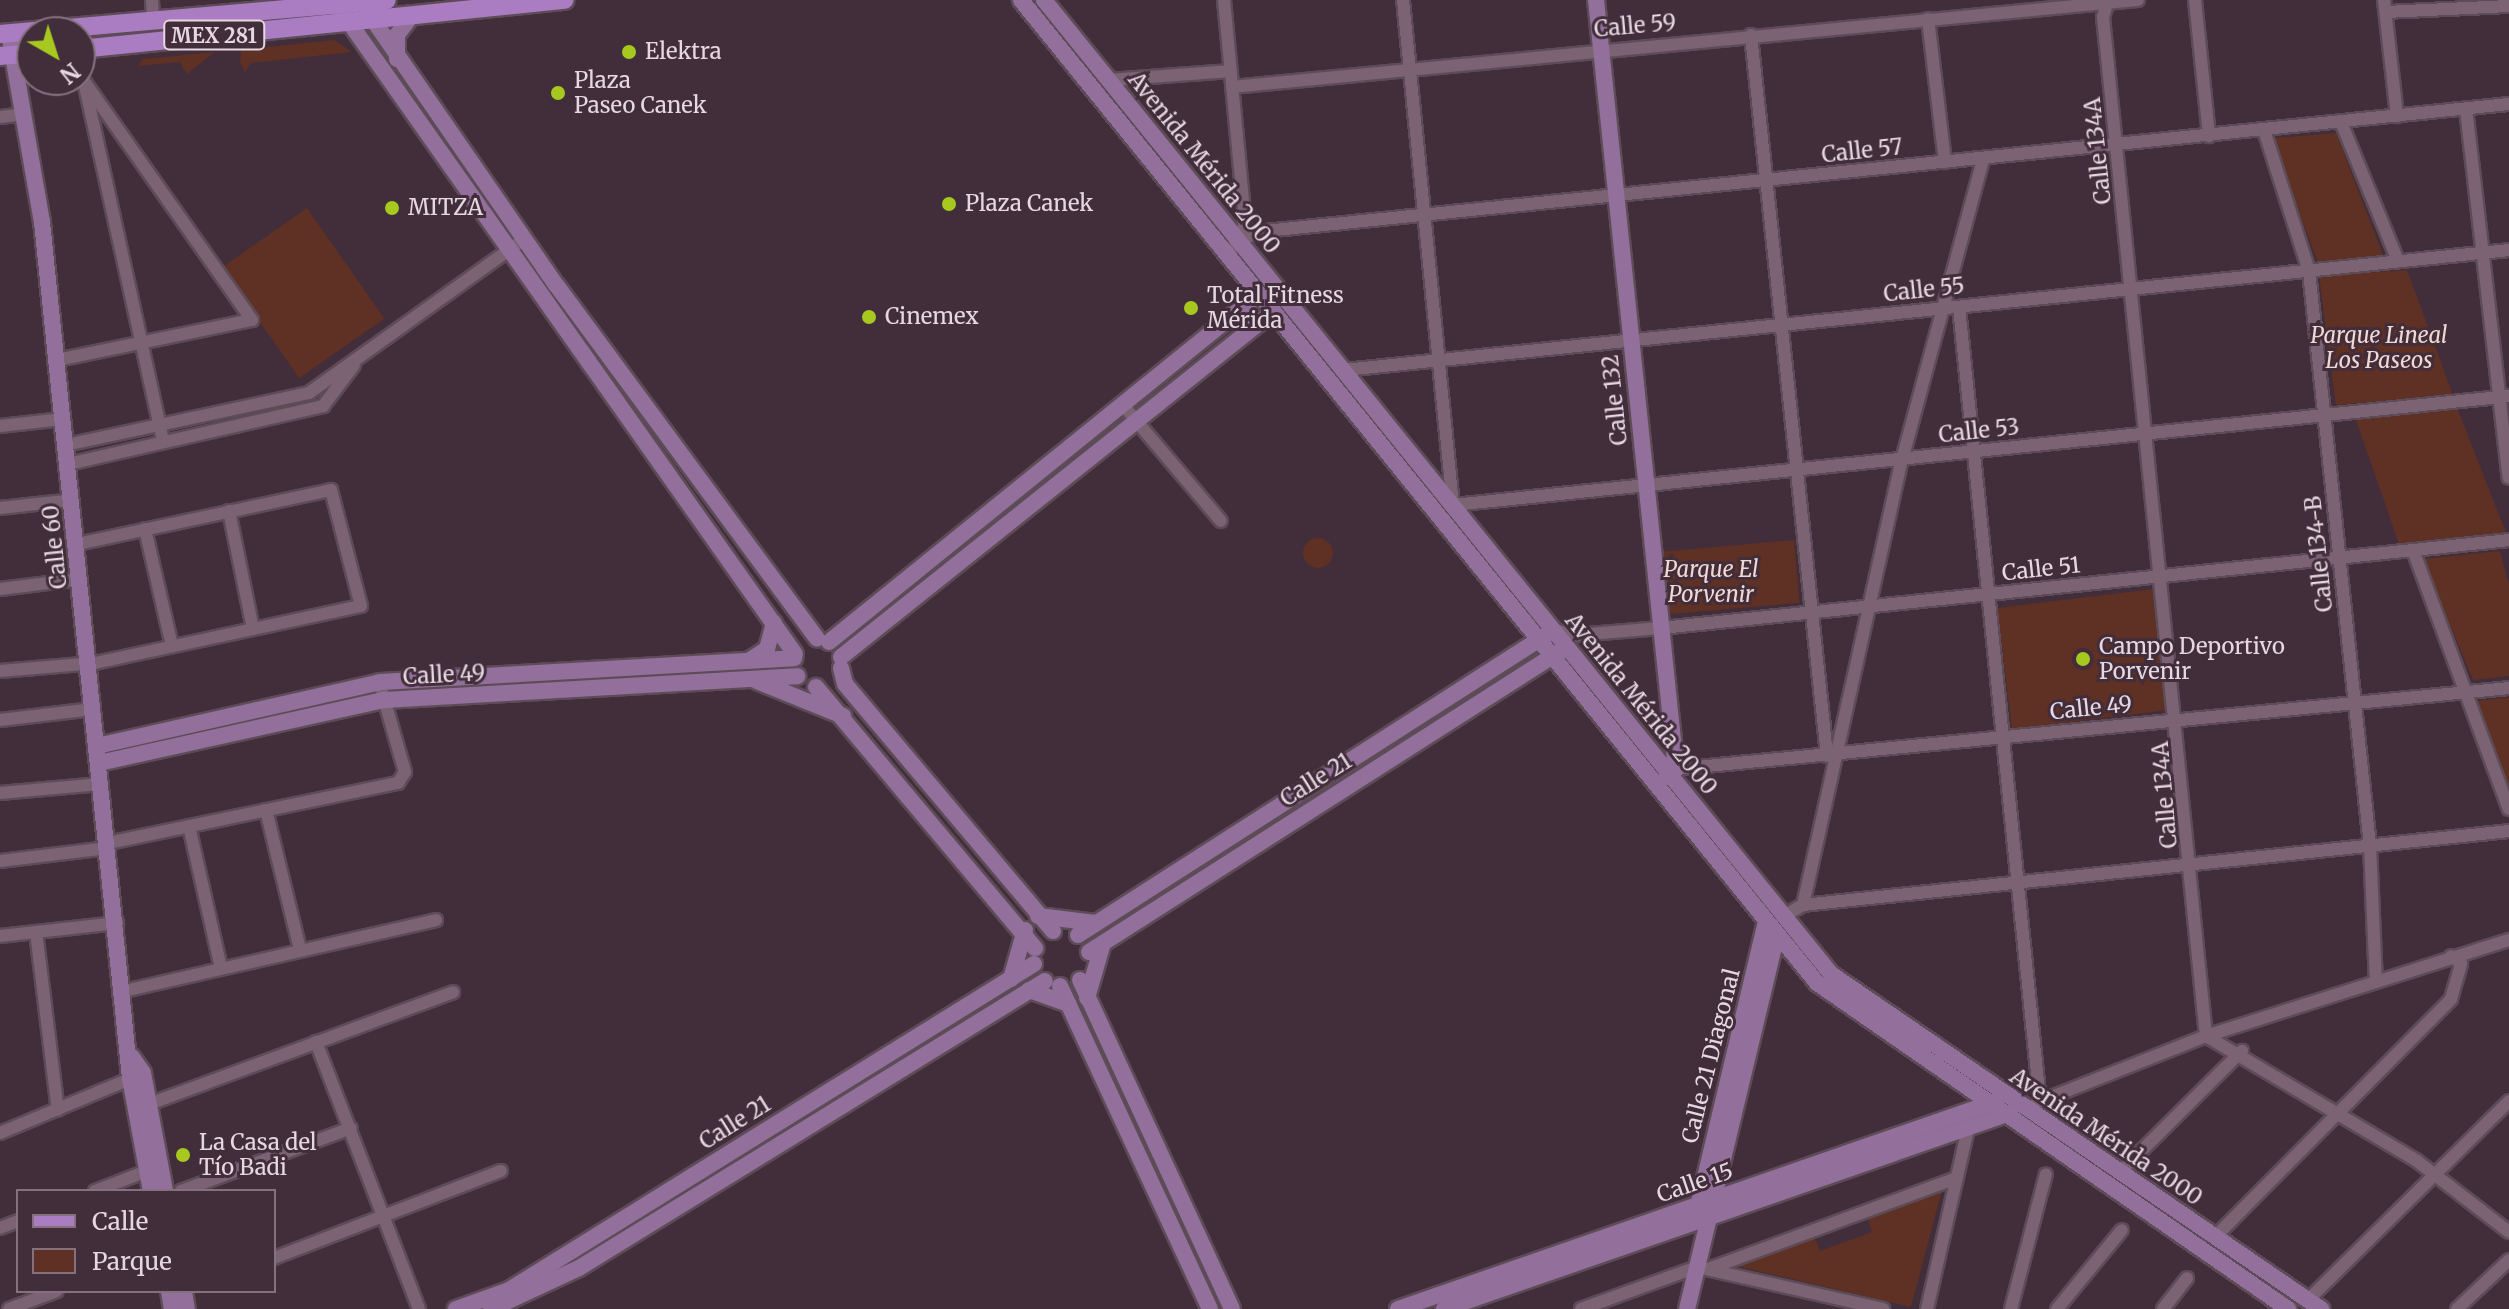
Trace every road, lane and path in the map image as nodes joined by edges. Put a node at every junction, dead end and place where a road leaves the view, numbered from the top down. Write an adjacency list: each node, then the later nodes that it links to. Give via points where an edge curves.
1 (152, 0): 16 (street)
2 (387, 0): 12 (main road, MEX 281)
3 (565, 0): 15 (main road, MEX 281)
4 (1021, 0): 49 (street, Avenida Mérida 2000)
5 (1044, 0): 27 (street, Avenida Mérida 2000)
6 (1224, 0): 26 (street)
7 (1403, 0): 25 (street)
8 (1596, 0): 22 (street, Calle 132)
9 (2138, 0): 11 (street, Calle 59)
10 (2195, 0): 38 (street)
11 (2108, 1): 17 (street, Calle 59); 39 (street, Calle 134A)
12 (354, 5): 15 (main road, MEX 281); 16 (main road, MEX 281); 18 (main road, MEX 281); 24 (street)
13 (2385, 6): 14 (street); 34 (street)
14 (2509, 6)
15 (412, 15): 24 (street, via 397,35)
16 (153, 19): 19 (main road, MEX 281)
17 (1928, 19): 20 (street, Calle 59); 41 (street)
18 (349, 22): 21 (main road, MEX 281); 47 (street)
19 (4, 34): 23 (street, Calle 60)
20 (1751, 35): 22 (street, Calle 59); 42 (street)
21 (96, 47)
22 (1602, 48): 25 (street, Calle 59); 43 (street, Calle 132)
23 (6, 56): 33 (street, Calle 60)
24 (397, 61): 45 (street)
25 (1410, 70): 28 (street, Calle 59); 44 (street)
26 (1231, 71): 27 (street); 28 (street)
27 (1109, 80): 46 (street, Avenida Mérida 2000)
28 (1232, 87): 46 (street, via 1245,222)
29 (86, 96): 60 (street)
30 (95, 96): 60 (street, via 252,320)
31 (2509, 104): 32 (street, Calle 57)
32 (2466, 109): 34 (street, Calle 57); 50 (street)
33 (23, 114): 35 (street); 62 (street, Calle 60)
34 (2397, 116): 36 (street, Calle 57)
35 (0, 117)
36 (2341, 122): 37 (street, Calle 57); 51 (street)
37 (2264, 130): 38 (street, Calle 57); 52 (street, Calle 134-B)
38 (2209, 136): 39 (street, Calle 57)
39 (2118, 145): 40 (street, Calle 57); 53 (street, Calle 134A)
40 (1983, 159): 41 (street, Calle 57); 56 (street)
41 (1945, 162): 42 (street, Calle 57)
42 (1766, 181): 43 (street, Calle 57); 58 (street)
43 (1617, 196): 44 (street, Calle 57); 59 (street, Calle 132)
44 (1426, 215): 46 (street, Calle 57, via 1255,232); 63 (street)
45 (524, 239): 47 (street); 75 (street)
46 (1239, 240): 49 (street, Calle 57); 64 (street, Avenida Mérida 2000)
47 (509, 249): 61 (street); 77 (street)
48 (2509, 250): 50 (street, Calle 55)
49 (1226, 252): 54 (street, Avenida Mérida 2000)
50 (2485, 252): 51 (street, Calle 55); 65 (street)
51 (2398, 261): 52 (street, Calle 55)
52 (2309, 271): 53 (street, Calle 55); 67 (street, Calle 134-B)
53 (2134, 290): 55 (street, Calle 55); 72 (street, Calle 134A)
54 (1259, 294): 57 (street, Avenida Mérida 2000); 66 (street)
55 (1959, 307): 56 (street, Calle 55); 76 (street)
56 (1940, 309): 58 (street, Calle 55); 78 (street)
57 (1274, 311): 69 (street); 85 (street, Avenida Mérida 2000)
58 (1781, 325): 59 (street, Calle 55); 80 (street)
59 (1631, 340): 63 (street, Calle 55); 82 (street, Calle 132)
60 (142, 344): 62 (street); 70 (street)
61 (364, 352): 70 (street, via 309,393); 73 (street, via 323,406)
62 (57, 360): 68 (street, Calle 60)
63 (1438, 360): 64 (street, Calle 55); 85 (street)
64 (1344, 370): 85 (street, Avenida Mérida 2000)
65 (2505, 397): 67 (street, Calle 53); 81 (street)
66 (1122, 404): 69 (street); 104 (street)
67 (2325, 414): 72 (street, Calle 53); 92 (street, Calle 134-B)
68 (63, 419): 71 (street); 74 (street, Calle 60)
69 (1137, 421): 87 (street); 107 (street)
70 (159, 425): 73 (street); 74 (street)
71 (0, 426)
72 (2148, 433): 76 (street, Calle 53); 93 (street, Calle 134A)
73 (163, 442): 79 (street)
74 (66, 445): 79 (street, Calle 60)
75 (672, 446): 77 (street); 100 (street)
76 (1975, 452): 78 (street, Calle 53); 96 (street)
77 (657, 458): 99 (street)
78 (1902, 460): 80 (street, Calle 53); 97 (street)
79 (68, 464): 83 (street, Calle 60)
80 (1796, 470): 82 (street, Calle 53); 98 (street)
81 (2509, 478)
82 (1646, 486): 85 (street, Calle 53); 101 (street, Calle 132)
83 (72, 500): 84 (street); 90 (street, Calle 60)
84 (0, 508)
85 (1446, 510): 103 (street, Avenida Mérida 2000); 105 (street, Avenida Mérida 2000)
86 (229, 511): 88 (street); 102 (street); 102 (street, via 331,490 361,606)
87 (1221, 521)
88 (145, 529): 90 (street); 108 (street)
89 (2509, 540): 91 (street, Calle 51)
90 (76, 544): 94 (street, Calle 60)
91 (2413, 550): 92 (street, Calle 51); 122 (street)
92 (2338, 558): 93 (street, Calle 51); 125 (street, Calle 134-B)
93 (2164, 576): 96 (street, Calle 51); 130 (street, Calle 134A)
94 (80, 579): 95 (street); 112 (street, Calle 60)
95 (0, 589)
96 (1988, 594): 97 (street, Calle 51); 132 (street)
97 (1867, 607): 98 (street, Calle 51); 134 (street)
98 (1811, 613): 101 (street, Calle 51); 134 (street)
99 (774, 623): 109 (street); 111 (street, via 767,649)
100 (801, 626): 104 (street); 104 (street)
101 (1657, 628): 106 (street, Calle 51); 136 (street, Calle 132)
102 (253, 629): 108 (street)
103 (1553, 630): 105 (street, Calle 21); 106 (street, Avenida Mérida 2000)
104 (829, 637): 109 (street); 113 (street)
105 (1537, 641): 110 (street, Avenida Mérida 2000); 138 (street, Calle 21)
106 (1572, 641): 110 (street, Calle 21); 136 (street, Avenida Mérida 2000)
107 (857, 644): 113 (street); 123 (street)
108 (172, 646): 112 (street)
109 (794, 656): 111 (street, Calle 49); 116 (street)
110 (1551, 657): 136 (street, Avenida Mérida 2000); 141 (street, Calle 21)
111 (748, 661): 115 (street, Calle 49)
112 (88, 662): 114 (street); 126 (street, Calle 60)
113 (841, 662): 119 (street); 123 (street)
114 (0, 671)
115 (578, 671): 118 (street, Calle 49); 121 (street)
116 (797, 676): 117 (street, Calle 49); 119 (street)
117 (752, 679): 121 (street, Calle 49); 128 (street)
118 (380, 682): 124 (street); 127 (street, Calle 49)
119 (816, 687): 128 (street)
120 (2509, 688): 122 (street, Calle 49)
121 (577, 690): 124 (street, Calle 49)
122 (2467, 692): 125 (street, Calle 49); 142 (street)
123 (856, 698): 140 (street)
124 (384, 700): 131 (street, Calle 49); 143 (street, via 405,772 398,783)
125 (2356, 701): 130 (street, Calle 49); 148 (street, Calle 134-B)
126 (93, 709): 129 (street); 133 (street, Calle 60)
127 (229, 716): 131 (street); 133 (street, Calle 49)
128 (847, 717): 144 (street)
129 (0, 720)
130 (2178, 722): 132 (street, Calle 49); 150 (street, Calle 134A)
131 (232, 734): 135 (street, Calle 49)
132 (2000, 739): 134 (street, Calle 49); 151 (street)
133 (97, 746): 135 (street, Calle 60)
134 (1831, 756): 136 (street, Calle 49); 152 (street)
135 (99, 763): 137 (street, Calle 60)
136 (1667, 776): 154 (street, Avenida Mérida 2000)
137 (101, 784): 139 (street); 147 (street, Calle 60)
138 (1305, 790): 141 (street); 157 (street, Calle 21)
139 (0, 793)
140 (944, 804): 144 (street); 153 (street)
141 (1316, 806): 165 (street, Calle 21)
142 (2509, 809)
143 (266, 810): 145 (street); 166 (street)
144 (930, 816): 158 (street)
145 (189, 826): 147 (street); 169 (street)
146 (2509, 831): 148 (street)
147 (108, 846): 149 (street); 156 (street, Calle 60)
148 (2370, 846): 150 (street); 172 (street, Calle 134-B)
149 (0, 861)
150 (2192, 866): 151 (street); 179 (street, Calle 134A)
151 (2018, 883): 152 (street); 187 (street)
152 (1803, 905): 154 (street)
153 (1038, 916): 157 (street); 159 (street)
154 (1774, 919): 162 (street, Avenida Mérida 2000); 185 (street, Avenida Mérida 2000, via 1831,974); 212 (street, Calle 21 Diagonal)
155 (436, 920): 166 (street)
156 (117, 923): 160 (street); 175 (street, Calle 60)
157 (1096, 923): 161 (street, Calle 21)
158 (1025, 930): 167 (street); 170 (street)
159 (1053, 931): 161 (street); 167 (street)
160 (36, 932): 163 (street); 191 (street)
161 (1078, 935): 165 (street)
162 (1777, 935): 184 (street, Avenida Mérida 2000, via 1817,983); 212 (street, Calle 21 Diagonal)
163 (0, 936)
164 (2509, 940): 168 (street)
165 (1096, 948): 171 (street); 177 (street)
166 (300, 950): 169 (street)
167 (1035, 956): 170 (street, Calle 21); 173 (street)
168 (2456, 960): 172 (street); 193 (street, via 2451,999)
169 (221, 968): 175 (street)
170 (1011, 979): 183 (street, Calle 21)
171 (1080, 980): 173 (street); 177 (street)
172 (2376, 981): 179 (street)
173 (1053, 984): 174 (street, Calle 21); 178 (street)
174 (1029, 990): 178 (street); 186 (street, Calle 21)
175 (124, 991): 182 (street, Calle 60)
176 (453, 992): 180 (street)
177 (1087, 998): 200 (street)
178 (1069, 1004): 204 (street)
179 (2206, 1036): 181 (street); 187 (street)
180 (316, 1042): 189 (street); 195 (street)
181 (2242, 1051): 193 (street); 201 (street)
182 (136, 1076): 189 (street, Calle 60); 191 (street); 198 (street, Calle 60)
183 (840, 1082): 186 (street); 206 (street, Calle 21)
184 (1955, 1082): 192 (street, Avenida Mérida 2000); 194 (street, via 1960,1099)
185 (2005, 1096): 190 (street, Avenida Mérida 2000); 192 (street, Calle 15)
186 (849, 1100): 211 (street, Calle 21)
187 (2040, 1101): 190 (street)
188 (2509, 1101): 203 (street)
189 (149, 1104): 209 (street, Calle 60)
190 (2023, 1109): 192 (street, Calle 15); 201 (street, Avenida Mérida 2000)
191 (58, 1110): 197 (street)
192 (1997, 1110): 194 (street, Calle 15); 196 (street, Calle 15); 241 (street, Avenida Mérida 2000)
193 (2332, 1113): 203 (street); 216 (street)
194 (1947, 1122): 212 (street, Calle 15)
195 (351, 1128): 210 (street); 213 (street)
196 (1968, 1129): 205 (street); 212 (street, Calle 15)
197 (0, 1133)
198 (147, 1171): 207 (street); 208 (street, Calle 60)
199 (501, 1171): 213 (street)
200 (1168, 1171): 204 (street); 231 (street)
201 (2120, 1172): 216 (street, Avenida Mérida 2000)
202 (2046, 1174): 238 (street)
203 (2434, 1174): 215 (street); 223 (street)
204 (1149, 1178): 230 (street)
205 (1957, 1178): 219 (street); 237 (street)
206 (676, 1186): 211 (street); 228 (street, Calle 21, via 509,1290)
207 (100, 1189)
208 (151, 1189)
209 (165, 1189)
210 (186, 1189)
211 (685, 1202): 229 (street, Calle 21, via 547,1286)
212 (1705, 1211): 219 (street, Calle 21 Diagonal); 224 (street, Calle 15); 232 (street, Calle 15)
213 (384, 1216): 217 (street); 227 (street)
214 (2122, 1230): 239 (street)
215 (2509, 1232)
216 (2215, 1237): 223 (street, Avenida Mérida 2000)
217 (276, 1257)
218 (2509, 1260): 242 (street)
219 (1702, 1268): 234 (street); 235 (street, Calle 21 Diagonal); 236 (street)
220 (2187, 1278): 240 (street)
221 (52, 1293): 225 (street)
222 (183, 1295): 226 (street)
223 (2315, 1304)
224 (1468, 1305): 233 (street, Calle 15)
225 (9, 1309)
226 (172, 1309)
227 (419, 1309)
228 (456, 1309)
229 (491, 1309)
230 (1210, 1309)
231 (1232, 1309)
232 (1398, 1309)
233 (1444, 1309)
234 (1581, 1309)
235 (1687, 1309)
236 (1883, 1309)
237 (1927, 1309)
238 (2011, 1309)
239 (2057, 1309)
240 (2163, 1309)
241 (2288, 1309)
242 (2457, 1309)

